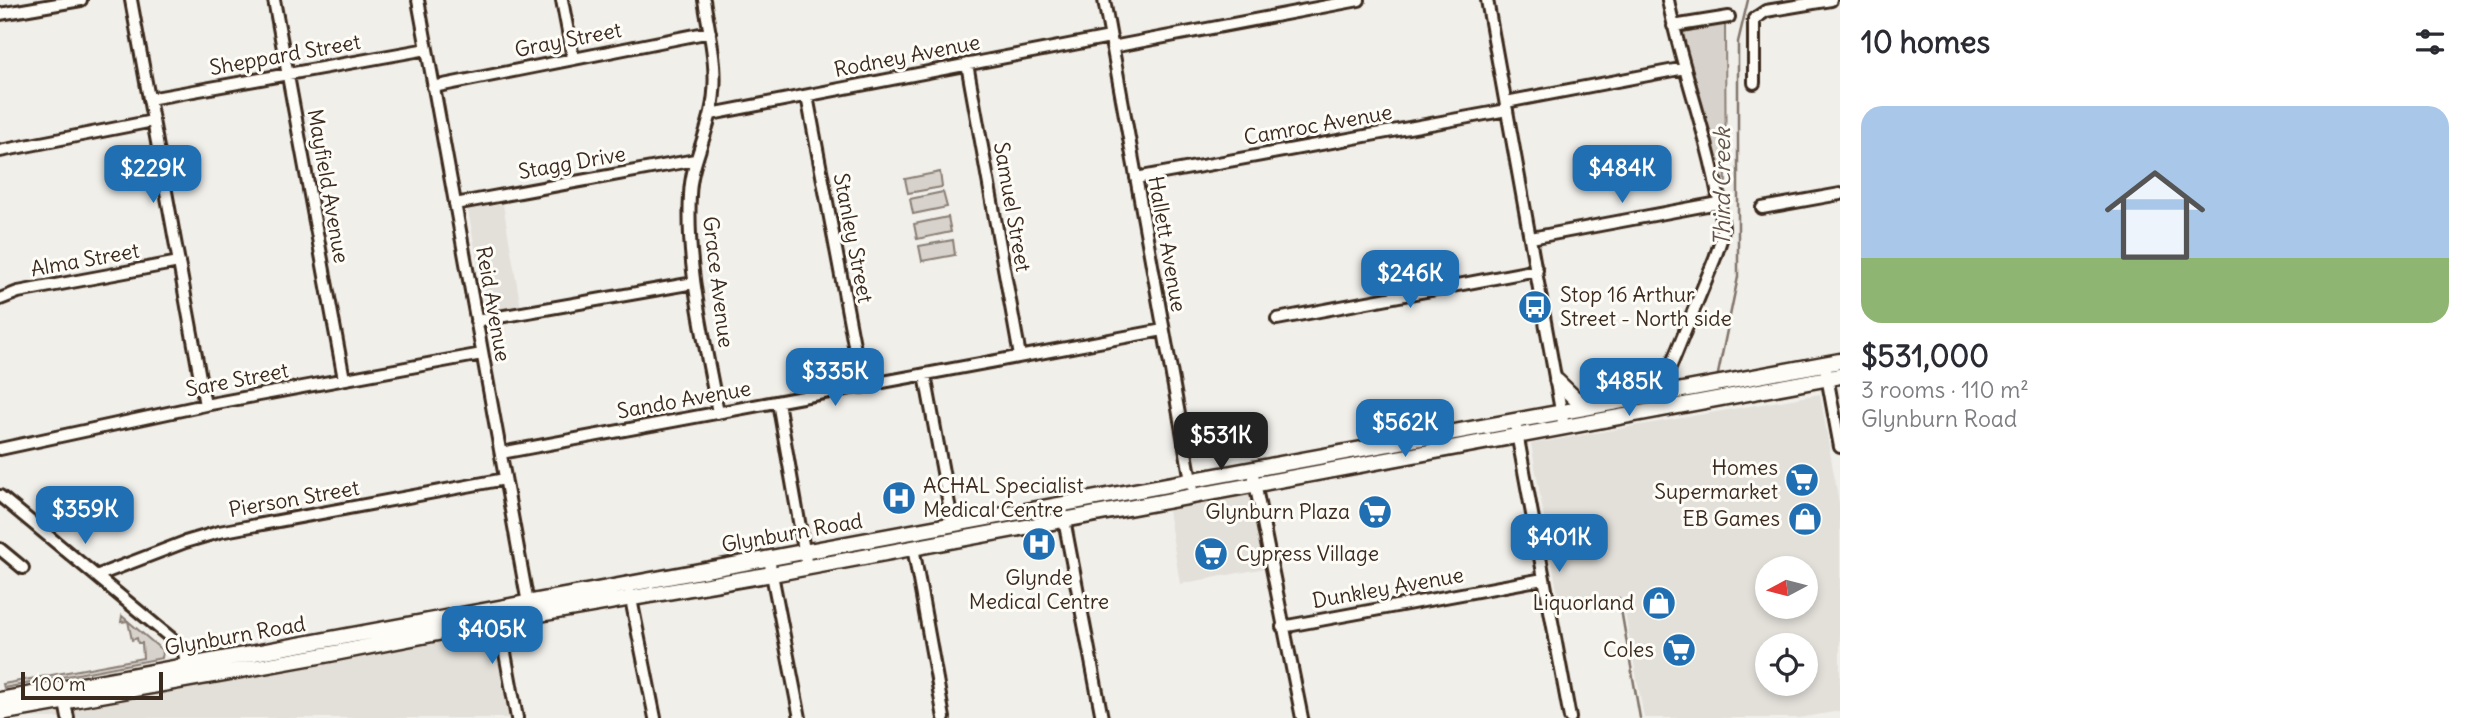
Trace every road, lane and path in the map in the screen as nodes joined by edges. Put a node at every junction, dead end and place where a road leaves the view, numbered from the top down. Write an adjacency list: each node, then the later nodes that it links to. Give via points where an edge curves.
1 (5, 0): 13 (street)
2 (81, 0): 13 (street)
3 (131, 0): 26 (street)
4 (274, 0): 22 (street, Mayfield Avenue)
5 (418, 0): 18 (street, Reid Avenue)
6 (562, 0): 19 (street)
7 (704, 0): 16 (street, Grace Avenue)
8 (1104, 0): 17 (street, Hallett Avenue)
9 (1359, 0): 17 (street, Rodney Avenue)
10 (1487, 0): 27 (street)
11 (1668, 0): 15 (street)
12 (1831, 0): 23 (street, via 1766,11 1754,19)
13 (4, 14)
14 (1729, 18): 15 (street)
15 (1673, 26): 21 (street)
16 (710, 32): 19 (street, Gray Street); 28 (street, Grace Avenue, via 715,70)
17 (1111, 42): 20 (street, Rodney Avenue); 32 (street, Hallett Avenue)
18 (427, 49): 22 (street, Sheppard Street); 24 (street, Reid Avenue)
19 (573, 58): 24 (street, Gray Street)
20 (967, 64): 25 (street, Rodney Avenue); 46 (street, Samuel Street)
21 (1685, 68): 27 (street, Camroc Avenue); 34 (street)
22 (288, 74): 26 (street, Sheppard Street); 50 (street, Mayfield Avenue)
23 (1754, 83)
24 (433, 87): 35 (street, Reid Avenue)
25 (807, 96): 28 (street, Rodney Avenue); 52 (street, Stanley Street)
26 (149, 99): 29 (street)
27 (1507, 106): 32 (street, Camroc Avenue); 37 (street)
28 (711, 114): 31 (street, Grace Avenue)
29 (153, 121): 30 (street); 38 (street)
30 (0, 151)
31 (695, 160): 35 (street, Stagg Drive); 40 (street, Grace Avenue, via 689,217)
32 (1136, 178): 44 (street, Hallett Avenue)
33 (1840, 194): 36 (street)
34 (1718, 203): 37 (street); 53 (street, via 1721,240 1670,368)
35 (456, 204): 43 (street, Reid Avenue)
36 (1762, 208)
37 (1531, 238): 39 (street)
38 (179, 262): 41 (street, Alma Street); 55 (street)
39 (1537, 270): 42 (street); 51 (street)
40 (694, 283): 43 (street); 58 (street, Grace Avenue)
41 (0, 299)
42 (1277, 319)
43 (476, 321): 45 (street, Reid Avenue)
44 (1163, 330): 46 (street, Sando Avenue); 69 (street, Hallett Avenue)
45 (482, 354): 50 (street, Sare Street); 63 (street, Reid Avenue)
46 (1020, 356): 49 (street, Sando Avenue)
47 (1840, 361): 48 (main road, Glynburn Road)
48 (1830, 373): 53 (main road, Glynburn Road, via 1725,383); 59 (main road, Glynburn Road); 61 (street)
49 (925, 374): 52 (street, Sando Avenue); 73 (street)
50 (344, 379): 55 (street, Sare Street)
51 (1557, 381): 56 (main road); 57 (street)
52 (862, 387): 54 (street, Sando Avenue)
53 (1668, 394): 56 (main road, Glynburn Road)
54 (778, 402): 58 (street, Sando Avenue); 76 (street)
55 (205, 405): 62 (street, Sare Street)
56 (1585, 408): 57 (main road, Glynburn Road)
57 (1562, 412): 59 (street); 60 (main road, Glynburn Road)
58 (719, 413): 63 (street, Sando Avenue)
59 (1564, 427): 60 (main road, Glynburn Road)
60 (1516, 428): 64 (main road, Glynburn Road); 66 (main road, Glynburn Road); 81 (street)
61 (1840, 447)
62 (0, 449)
63 (501, 453): 67 (street, Reid Avenue)
64 (1288, 462): 65 (main road, Glynburn Road); 66 (main road, via 1297,468)
65 (1252, 469): 68 (street); 69 (main road, Glynburn Road)
66 (1326, 470): 68 (main road, Glynburn Road)
67 (505, 479): 80 (street, Pierson Street, via 219,532); 84 (street, Reid Avenue)
68 (1255, 484): 69 (main road, Glynburn Road); 86 (street)
69 (1192, 488): 71 (main road, Glynburn Road); 72 (main road, Glynburn Road)
70 (0, 496): 80 (street)
71 (1061, 504): 72 (street); 73 (main road, Glynburn Road)
72 (1064, 520): 74 (main road, Glynburn Road); 96 (street)
73 (953, 526): 76 (main road, Glynburn Road)
74 (913, 547): 78 (main road, Glynburn Road); 95 (street)
75 (0, 549): 79 (street)
76 (804, 551): 77 (main road, Glynburn Road); 78 (street)
77 (771, 566): 78 (main road, Glynburn Road); 82 (main road, Glynburn Road); 83 (main road, Glynburn Road); 94 (street)
78 (807, 567)
79 (23, 568)
80 (96, 576): 87 (street, via 177,643)
81 (1544, 579): 86 (street, Dunkley Avenue); 98 (street)
82 (628, 584): 83 (street); 84 (main road, Glynburn Road)
83 (631, 599): 84 (main road, Glynburn Road); 93 (street)
84 (529, 609): 85 (main road, Glynburn Road)
85 (498, 615): 87 (main road, Glynburn Road); 92 (street)
86 (1282, 627): 97 (street)
87 (187, 672): 88 (main road, Glynburn Road)
88 (64, 695): 89 (main road, Glynburn Road); 90 (main road, Glynburn Road); 91 (street)
89 (0, 700)
90 (0, 713)
91 (68, 718)
92 (517, 718)
93 (655, 718)
94 (800, 718)
95 (944, 718)
96 (1102, 718)
97 (1301, 718)
98 (1570, 718)

